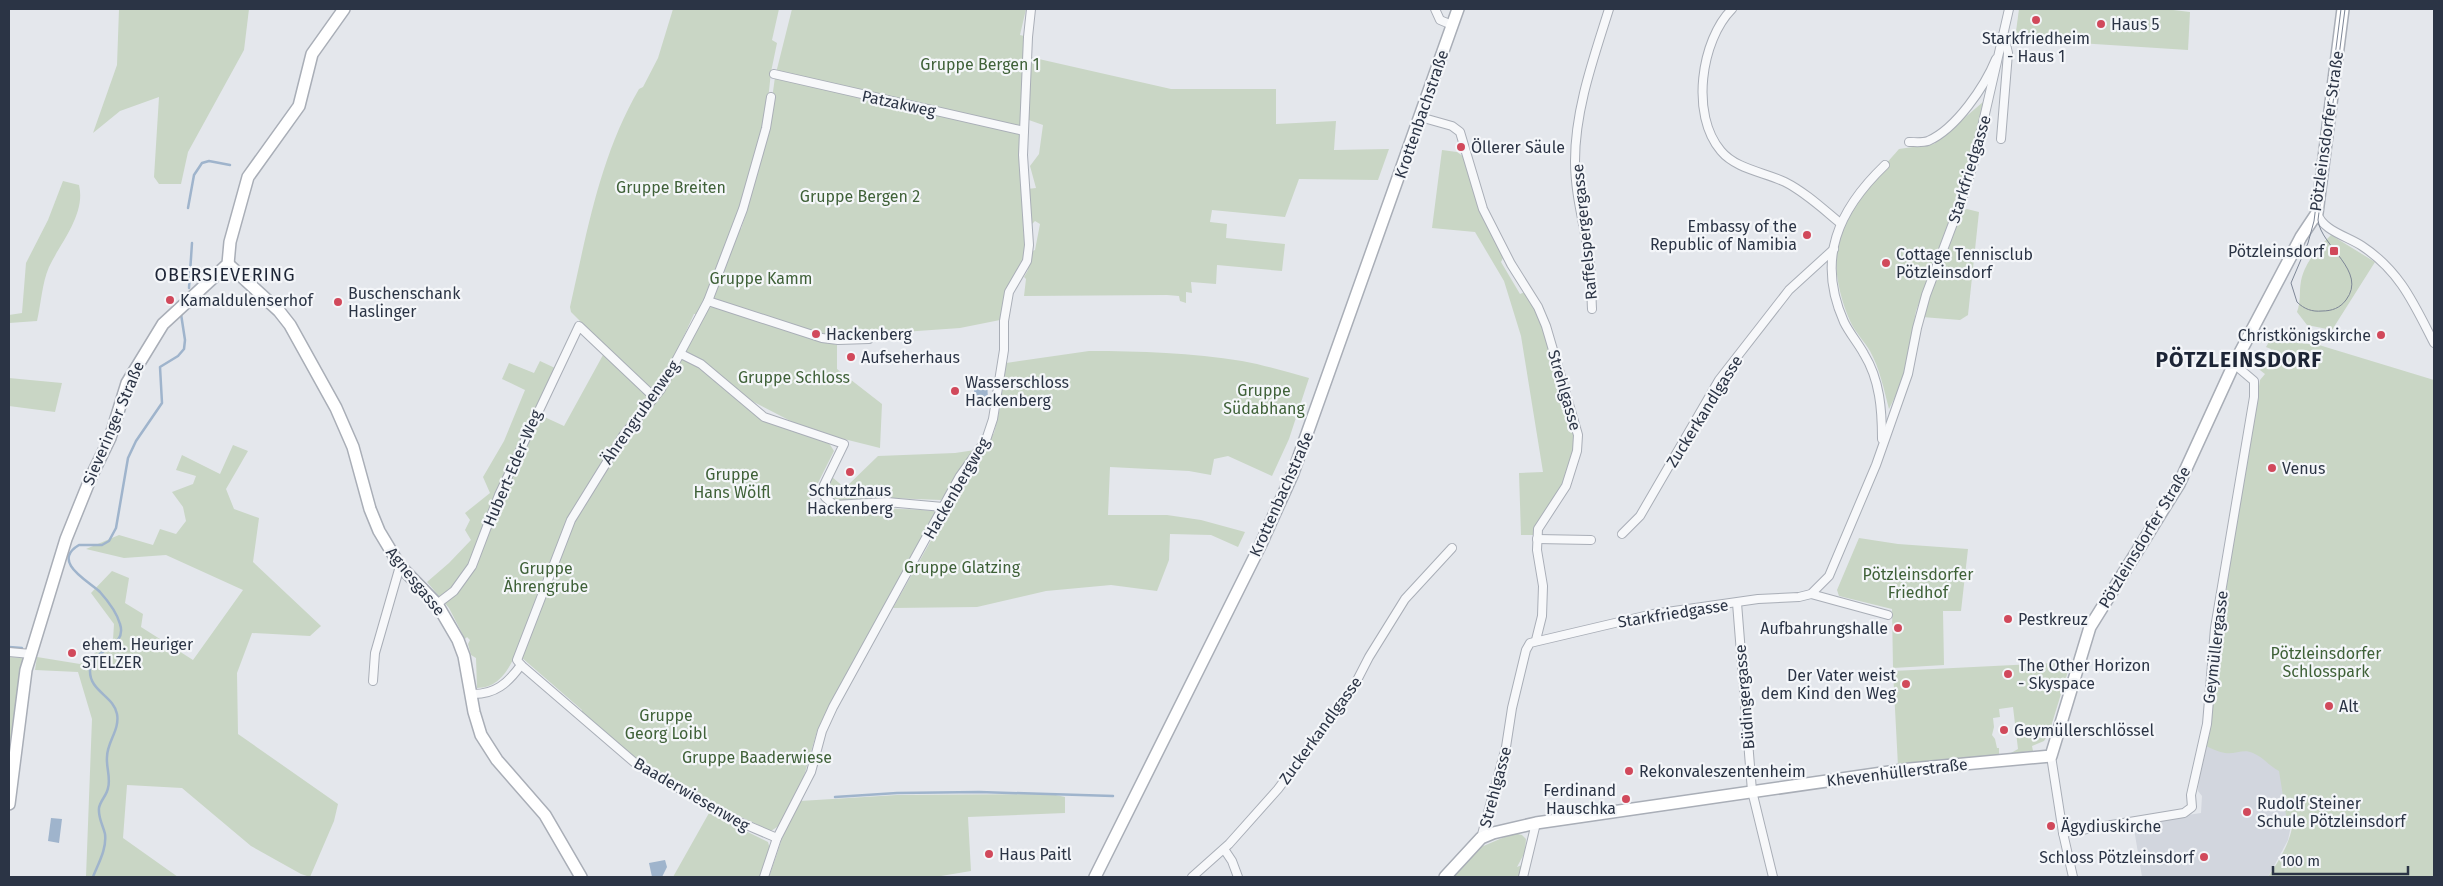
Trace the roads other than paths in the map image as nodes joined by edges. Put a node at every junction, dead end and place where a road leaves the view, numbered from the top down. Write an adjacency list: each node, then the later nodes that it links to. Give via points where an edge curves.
1 (344, 9): 21 (street, via 312,54 299,106 248,177 230,242)
2 (1031, 9): 14 (street, Hackenbergweg)
3 (1435, 9): 9 (street, via 1440,20)
4 (1458, 9): 9 (street, Krottenbachstraße)
5 (1609, 9): 23 (street, Raffelspergergasse, via 1579,120 1575,160 1577,195 1589,258)
6 (1732, 9): 19 (street, via 1715,32 1706,56 1703,100 1709,129 1720,150 1739,164 1787,183)
7 (2009, 9): 10 (street, Starkfriedgasse)
8 (2343, 9): 18 (street, Pötzleinsdorfer Straße)
9 (1452, 25): 13 (street, Krottenbachstraße)
10 (2004, 36): 15 (street, Starkfriedgasse, via 2008,53); 16 (street, Starkfriedgasse, via 1980,90 1957,118 1930,140); 29 (street, Starkfriedgasse, via 1964,194 1926,295 1908,374)
11 (774, 74): 14 (street, Patzakweg)
12 (771, 97): 22 (street, Ährengrubenweg, via 766,128 743,209)
13 (1420, 117): 32 (street, Strehlgasse, via 1452,126 1460,132 1483,208 1546,326 1578,435 1572,471 1558,500 1538,529); 56 (street, Krottenbachstraße, via 1293,473 1261,544)
14 (1024, 131): 30 (street, Hackenbergweg, via 1028,261 1009,292 1004,350 993,419 986,440)
15 (2001, 139)
16 (1909, 142)
17 (1885, 165): 19 (street, Starkfriedgasse, via 1858,192)
18 (2316, 213): 25 (street, via 2324,226 2355,241 2390,267 2406,288); 27 (street, Pötzleinsdorfer Straße)
19 (1840, 223): 20 (street, Starkfriedgasse)
20 (1834, 249): 29 (street, Starkfriedgasse, via 1838,304 1844,322 1875,379 1881,407); 31 (street, Zuckerkandlgasse, via 1789,290 1736,357 1719,380 1640,516)
21 (228, 264): 35 (street, Agnesgasse, via 279,312 294,333 336,408 353,448 376,524); 42 (street, Sieveringer Straße, via 163,324 131,374 110,438 90,477 66,539)
22 (708, 301): 24 (street, via 822,338); 26 (street, Ährengrubenweg)
23 (1592, 309)
24 (869, 339)
25 (2434, 343)
26 (681, 354): 28 (street, Ährengrubenweg); 30 (street, via 701,364 764,417 844,444 824,485 825,498 834,505 887,502)
27 (2234, 364): 46 (street, Pötzleinsdorfer Straße, via 2179,484 2090,627); 50 (street, Geymüllergasse, via 2254,381 2254,397 2215,628 2207,724 2191,795 2192,807 2184,814)
28 (654, 397): 38 (street, Hubert-Eder-Weg, via 579,326 498,495 472,566 459,585); 43 (street, Ährengrubenweg, via 623,436 571,520 518,660)
29 (1882, 443): 36 (street, Starkfriedgasse, via 1836,563 1821,586)
30 (943, 507): 51 (street, Hackenbergweg, via 831,712 803,792)
31 (1622, 534)
32 (1537, 539): 33 (street); 40 (street, Strehlgasse, via 1543,586 1542,616)
33 (1591, 540)
34 (1452, 548): 53 (street, Zuckerkandlgasse, via 1405,599 1341,707 1278,789)
35 (400, 566): 38 (street, Agnesgasse); 44 (street, via 374,653)
36 (1811, 594): 37 (street, Starkfriedgasse); 39 (street, Starkfriedgasse)
37 (1737, 603): 40 (street, Starkfriedgasse, via 1653,614); 47 (street, Büdingergasse)
38 (437, 604): 45 (street, Agnesgasse, via 458,640)
39 (1888, 615)
40 (1536, 640): 52 (street, Strehlgasse, via 1526,650 1506,747)
41 (9, 652): 42 (street)
42 (31, 654): 48 (street, Sieveringer Straße, via 20,704)
43 (521, 665): 45 (street, via 497,689); 51 (street, Baaderwiesenweg, via 635,763 730,818)
44 (373, 681)
45 (471, 694): 54 (street, Agnesgasse, via 486,744 545,815)
46 (2051, 756): 47 (street, Khevenhüllerstraße, via 1910,769); 50 (street, Pötzleinsdorfer Straße)
47 (1752, 791): 49 (street, Khevenhüllerstraße); 61 (street, Büdingergasse)
48 (9, 804)
49 (1536, 823): 52 (street, Khevenhüllerstraße); 60 (street)
50 (2063, 833): 62 (street, Pötzleinsdorfer Straße)
51 (777, 838): 55 (street, Hackenbergweg)
52 (1481, 838): 59 (street)
53 (1224, 849): 57 (street, Zuckerkandlgasse); 58 (street)
54 (581, 877)
55 (764, 877)
56 (1095, 877)
57 (1192, 877)
58 (1238, 877)
59 (1445, 877)
60 (1523, 877)
61 (1773, 877)
62 (2073, 877)

